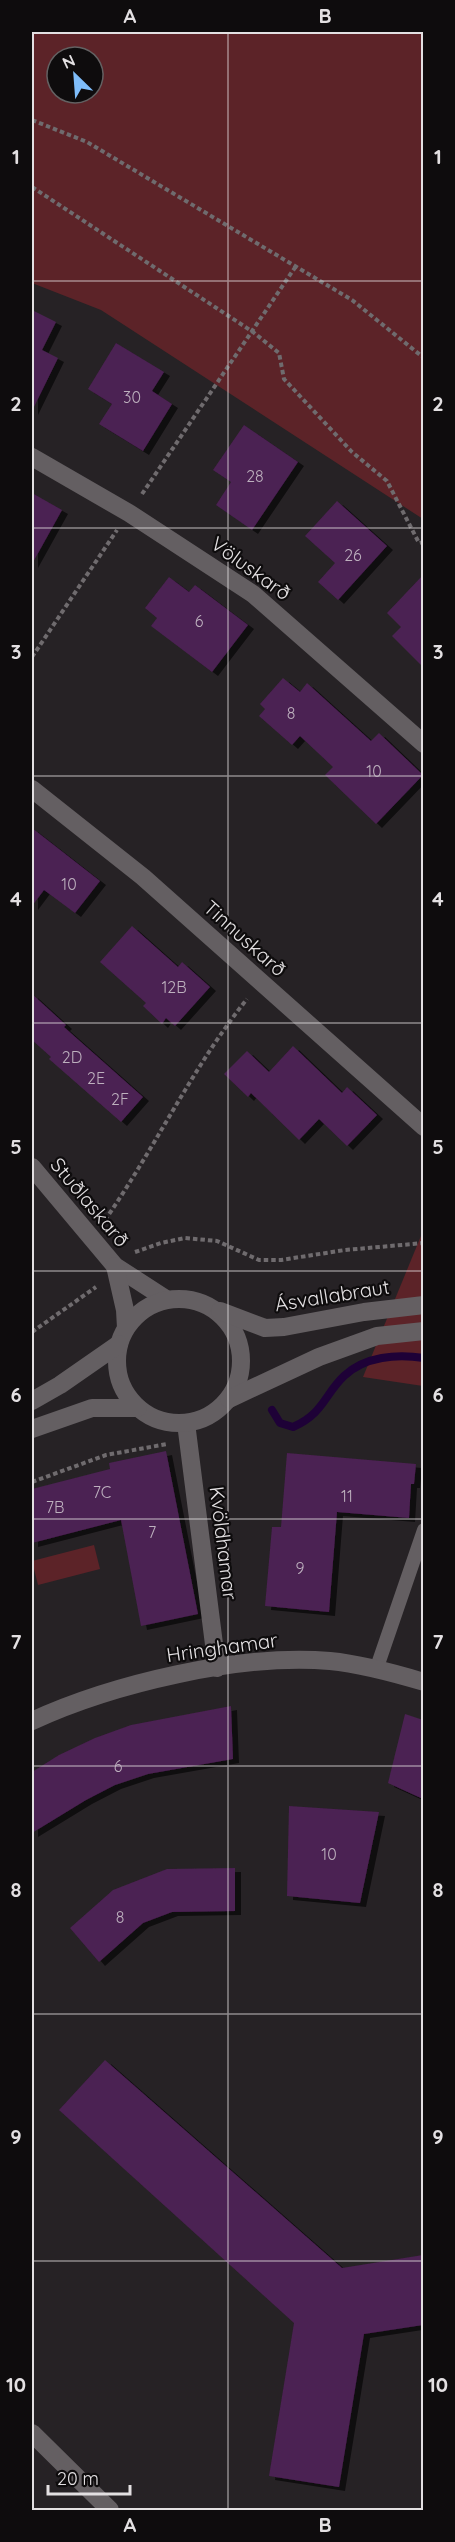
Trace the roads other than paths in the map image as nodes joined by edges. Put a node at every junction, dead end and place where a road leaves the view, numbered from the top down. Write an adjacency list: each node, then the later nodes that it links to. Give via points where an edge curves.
1 (32, 457): 2 (street, Völuskarð, via 129,513 253,594)
2 (423, 744)
3 (32, 789): 4 (street, Tinnuskarð, via 143,877)
4 (423, 1127)
5 (32, 1167): 6 (street, Stuðlaskarð, via 93,1238)
6 (122, 1260): 7 (street, Stuðlaskarð); 11 (street, Stuðlaskarð)
7 (166, 1299): 9 (street, via 199,1301); 11 (street, via 136,1315)
8 (423, 1305): 9 (street, Ásvallabraut, via 265,1328)
9 (214, 1309): 12 (street, via 230,1323 239,1342 242,1363 238,1384)
10 (423, 1331): 12 (street, via 377,1336 319,1357)
11 (122, 1336): 13 (street); 14 (street, via 117,1361 119,1379)
12 (229, 1399): 15 (street, via 210,1415)
13 (32, 1401)
14 (138, 1408): 15 (street, via 153,1418); 16 (street, via 92,1408)
15 (186, 1423): 18 (street, Kvöldhamar)
16 (32, 1429)
17 (423, 1530): 19 (lane)
18 (217, 1668): 19 (street, Hringhamar, via 281,1660 331,1661); 21 (street, Hringhamar, via 111,1692)
19 (376, 1670): 20 (street, Hringhamar)
20 (423, 1682)
21 (32, 1721)
22 (32, 2433): 23 (street)
23 (110, 2511)

